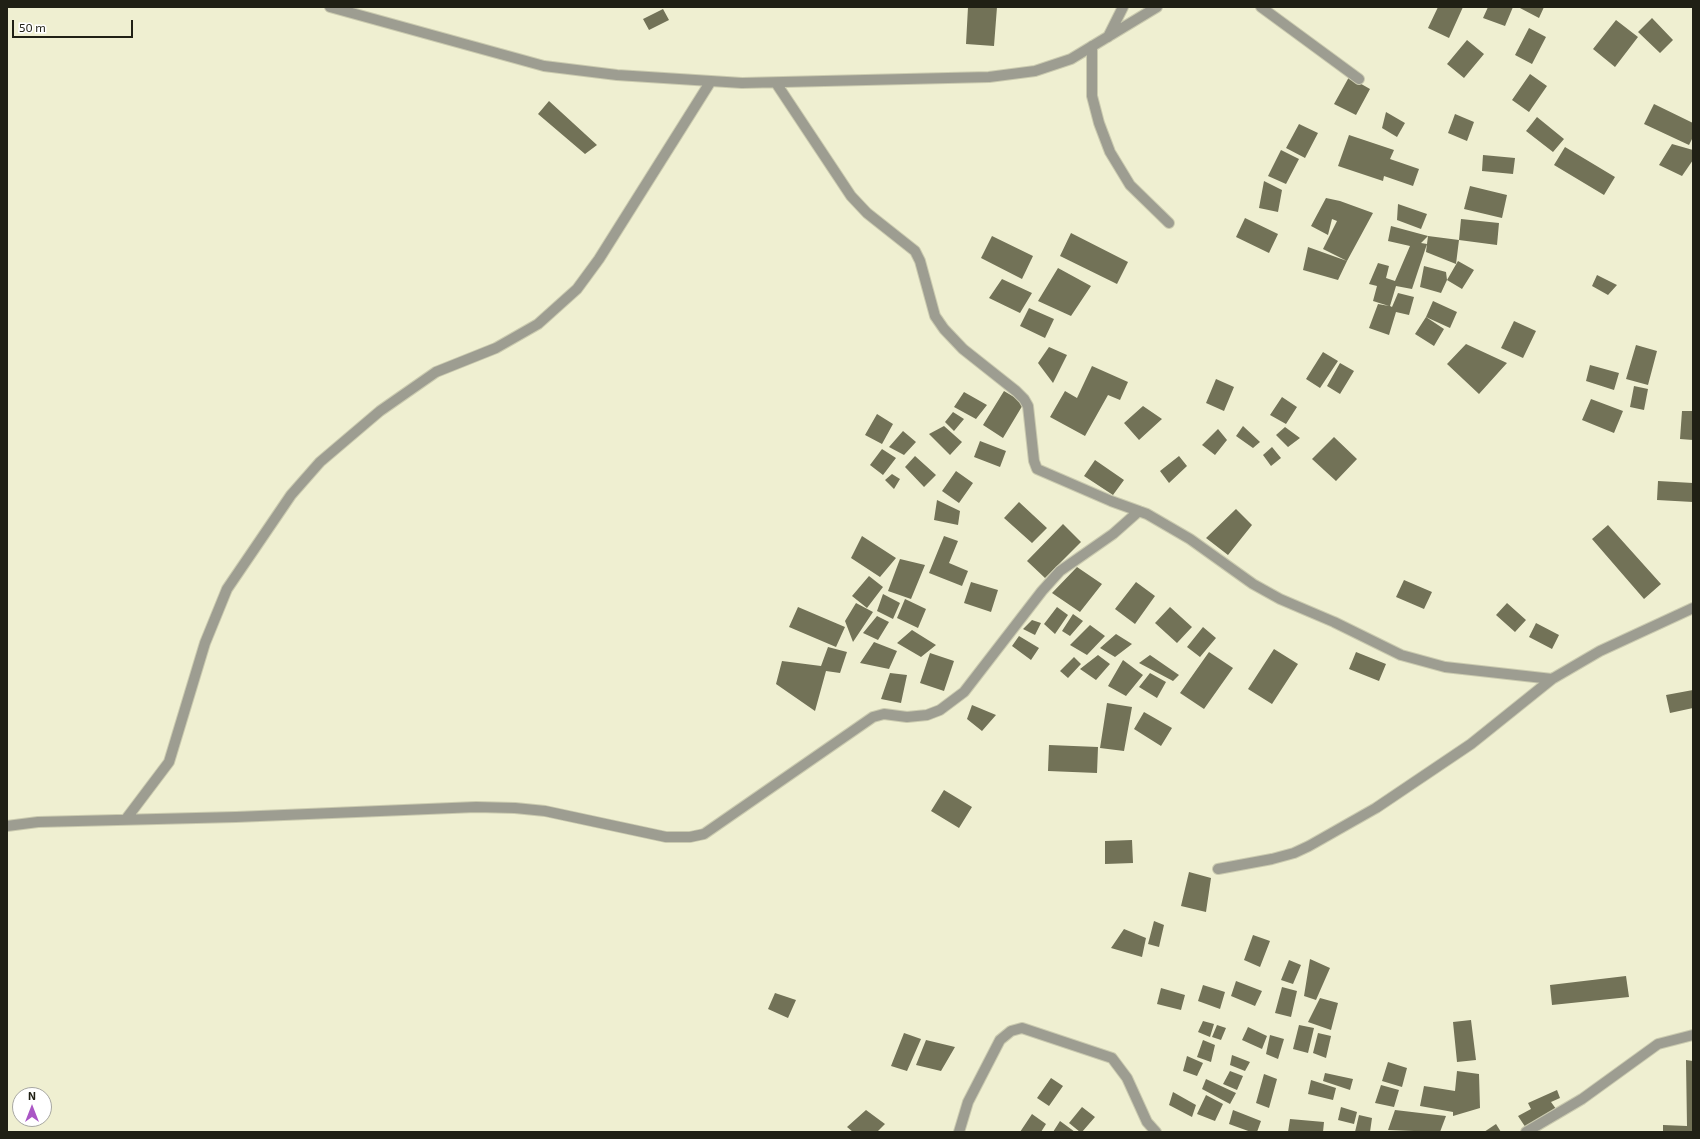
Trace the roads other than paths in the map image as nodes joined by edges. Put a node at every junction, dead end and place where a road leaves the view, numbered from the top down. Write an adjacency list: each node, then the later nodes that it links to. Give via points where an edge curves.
1 (330, 7): 8 (street, via 544,66 617,75)
2 (1124, 7): 5 (street)
3 (1157, 7): 5 (street)
4 (1261, 7): 7 (street)
5 (1108, 37): 6 (street)
6 (1092, 46): 9 (street, via 1071,59 1035,72 989,77); 10 (street, via 1092,96 1110,152 1130,185)
7 (1359, 79)
8 (711, 81): 9 (street); 14 (street, via 599,259 576,289 538,324 496,348 436,372 380,411 320,462 291,495 227,589 205,643 168,762)
9 (776, 83): 11 (street, via 851,196 867,213 915,252 920,261 935,316 944,329 963,349 1024,399 1028,406 1037,468)
10 (1169, 223)
11 (1139, 511): 13 (street, via 1190,538 1253,584 1280,599 1401,655 1445,667); 14 (street, via 1113,534 1060,571 964,692 940,710 927,715 907,717 884,714 873,717 704,834 666,837 545,811 508,807)
12 (1693, 608): 13 (street, via 1600,652)
13 (1552, 679): 16 (street, via 1471,744 1376,808 1310,846 1272,859)
14 (126, 819): 15 (street, via 38,822)
15 (7, 826)
16 (1218, 869)
17 (1693, 1035): 20 (street, via 1658,1044 1582,1100)
18 (959, 1132): 19 (street, via 968,1102 1000,1040 1010,1031 1022,1028 1112,1058 1126,1078 1147,1122)
19 (1156, 1132)
20 (1526, 1132)

